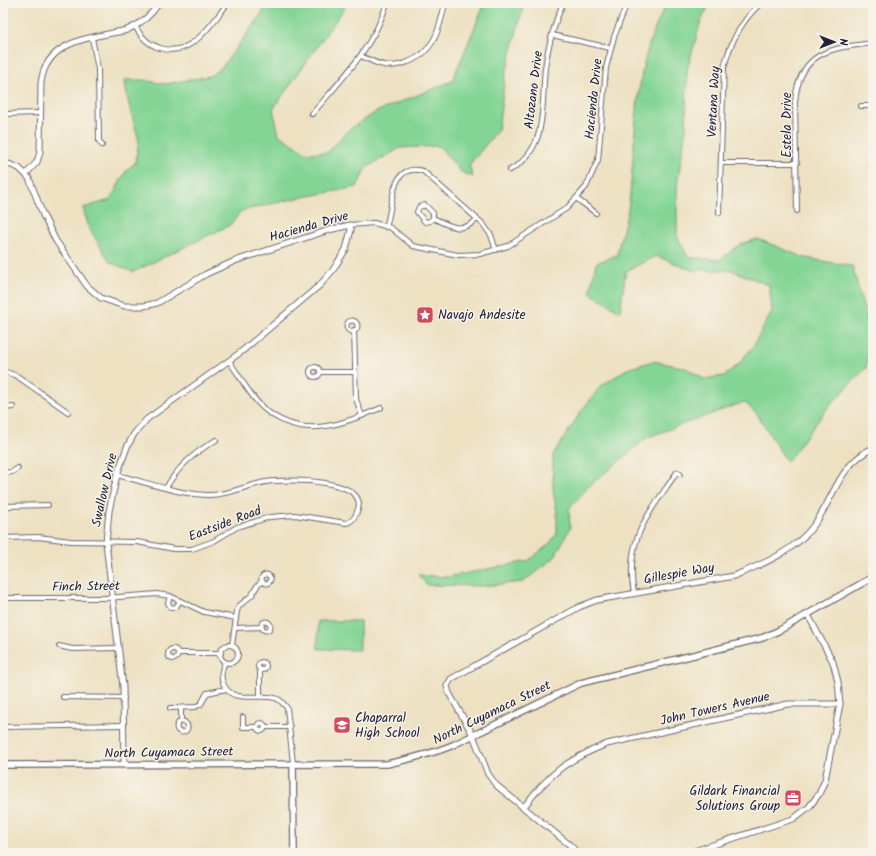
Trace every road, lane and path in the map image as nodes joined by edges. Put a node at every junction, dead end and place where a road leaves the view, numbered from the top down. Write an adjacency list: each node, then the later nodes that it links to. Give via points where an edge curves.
1 (159, 3): 8 (street, via 148,17)
2 (228, 3): 8 (street, via 199,38 178,49 168,50 155,46 143,38)
3 (387, 3): 13 (street)
4 (445, 3): 13 (street, via 435,38 427,51 406,63 386,66)
5 (563, 3): 9 (street, Altozano Drive)
6 (628, 3): 12 (street, Hacienda Drive)
7 (762, 3): 21 (street, Ventana Way, via 744,21 726,60 723,77)
8 (135, 26): 10 (street)
9 (552, 35): 12 (street); 23 (street, Altozano Drive, via 545,69 539,138 527,157)
10 (92, 38): 16 (street, via 66,45 50,58 42,78); 19 (street, via 98,69 99,141)
11 (873, 43): 22 (street, Estela Drive, via 831,50 815,58 804,71 796,92)
12 (610, 48): 25 (street, Hacienda Drive, via 603,91 598,160 590,180)
13 (361, 56): 18 (street)
14 (862, 106): 15 (street)
15 (873, 106)
16 (41, 113): 17 (street); 24 (street, via 40,155)
17 (3, 114)
18 (312, 114)
19 (102, 145)
20 (3, 162): 24 (street, via 15,166)
21 (721, 163): 22 (street); 28 (street, Ventana Way)
22 (797, 163): 26 (street, Estela Drive)
23 (510, 170)
24 (26, 174): 31 (street, Hacienda Drive, via 32,182 43,215 56,241 87,286 101,298 124,306 157,303 206,274 235,261)
25 (577, 199): 27 (street); 33 (street, Hacienda Drive, via 520,240)
26 (797, 211)
27 (596, 213)
28 (719, 213)
29 (433, 218): 29 (street, via 433,213 425,205 419,207 417,212 425,222); 30 (street, via 459,228 469,226)
30 (477, 219): 32 (street, via 423,171 413,168 403,172 396,180); 33 (street, via 489,231)
31 (350, 225): 32 (street, Hacienda Drive, via 374,223); 35 (street, Swallow Drive, via 346,249 320,285)
32 (386, 227): 33 (street, Hacienda Drive, via 414,246 442,252 458,255)
33 (496, 250)
34 (354, 330): 38 (street)
35 (229, 361): 43 (street, via 263,408 284,421 317,428); 49 (street, Swallow Drive, via 147,419 127,446)
36 (3, 371): 42 (street, via 17,376)
37 (320, 372): 38 (street)
38 (355, 372): 43 (street, via 357,406)
39 (13, 407): 40 (street)
40 (3, 408)
41 (381, 408): 43 (street)
42 (68, 412)
43 (362, 416)
44 (216, 440): 50 (street, via 198,450 182,465)
45 (873, 448): 57 (street, Gillespie Way, via 860,456 839,478 815,524 789,549 734,576)
46 (18, 468): 47 (street)
47 (3, 473)
48 (680, 474): 57 (street, via 677,472 639,530 632,557)
49 (117, 475): 50 (street); 54 (street, Swallow Drive, via 109,511)
50 (166, 488): 54 (street, Eastside Road, via 209,495 276,481 302,481 345,487 356,496 359,508 352,521 342,524 296,515 270,517 237,527 214,541 192,549 174,549 137,542)
51 (48, 505): 52 (street)
52 (3, 506)
53 (3, 538): 54 (street, Eastside Road, via 38,537)
54 (106, 543): 60 (street, Swallow Drive)
55 (873, 577): 62 (main road, North Cuyamaca Street)
56 (262, 581): 63 (street, via 252,596 239,606)
57 (634, 594): 85 (street, Gillespie Way, via 597,600 579,607 453,677 447,686 449,693)
58 (170, 596): 60 (street, Finch Street, via 157,594); 61 (street, Finch Street); 61 (street, via 168,604 171,608 176,608)
59 (3, 598): 60 (street, Finch Street)
60 (112, 598): 68 (street, Swallow Drive)
61 (180, 601): 63 (street, Finch Street, via 204,612)
62 (808, 615): 77 (street, via 833,662); 85 (main road, North Cuyamaca Street, via 762,638 581,683)
63 (236, 618): 65 (street)
64 (262, 627): 65 (street)
65 (235, 628): 66 (street)
66 (232, 645): 70 (street, via 224,647); 71 (street, via 238,651 238,657 231,663)
67 (60, 646): 68 (street, via 72,649)
68 (118, 648): 76 (street, Swallow Drive)
69 (179, 653): 70 (street)
70 (221, 653): 71 (street)
71 (225, 662): 73 (street, via 221,673)
72 (260, 669): 74 (street)
73 (226, 689): 74 (street, via 238,696); 79 (street, via 207,694 201,704 195,707)
74 (260, 696): 84 (street, via 273,697 282,702 289,714)
75 (63, 697): 76 (street)
76 (124, 698): 83 (street, Swallow Drive)
77 (840, 704): 89 (street, John Towers Avenue, via 788,704 607,744 583,753 550,776); 92 (street, via 825,780 809,808 793,819)
78 (170, 708): 79 (street)
79 (181, 708): 81 (street)
80 (243, 717): 84 (street, via 243,727 256,727 260,732 265,727)
81 (181, 721)
82 (3, 726): 83 (street)
83 (124, 726): 87 (street, Swallow Drive)
84 (290, 727): 86 (street)
85 (473, 735): 86 (main road, North Cuyamaca Street, via 433,753 387,764); 89 (street, via 488,774 496,785)
86 (293, 763): 87 (main road, North Cuyamaca Street); 90 (main road)
87 (124, 764): 88 (main road, North Cuyamaca Street)
88 (3, 765)
89 (523, 808): 91 (street)
90 (294, 853)
91 (577, 853)
92 (688, 853)

